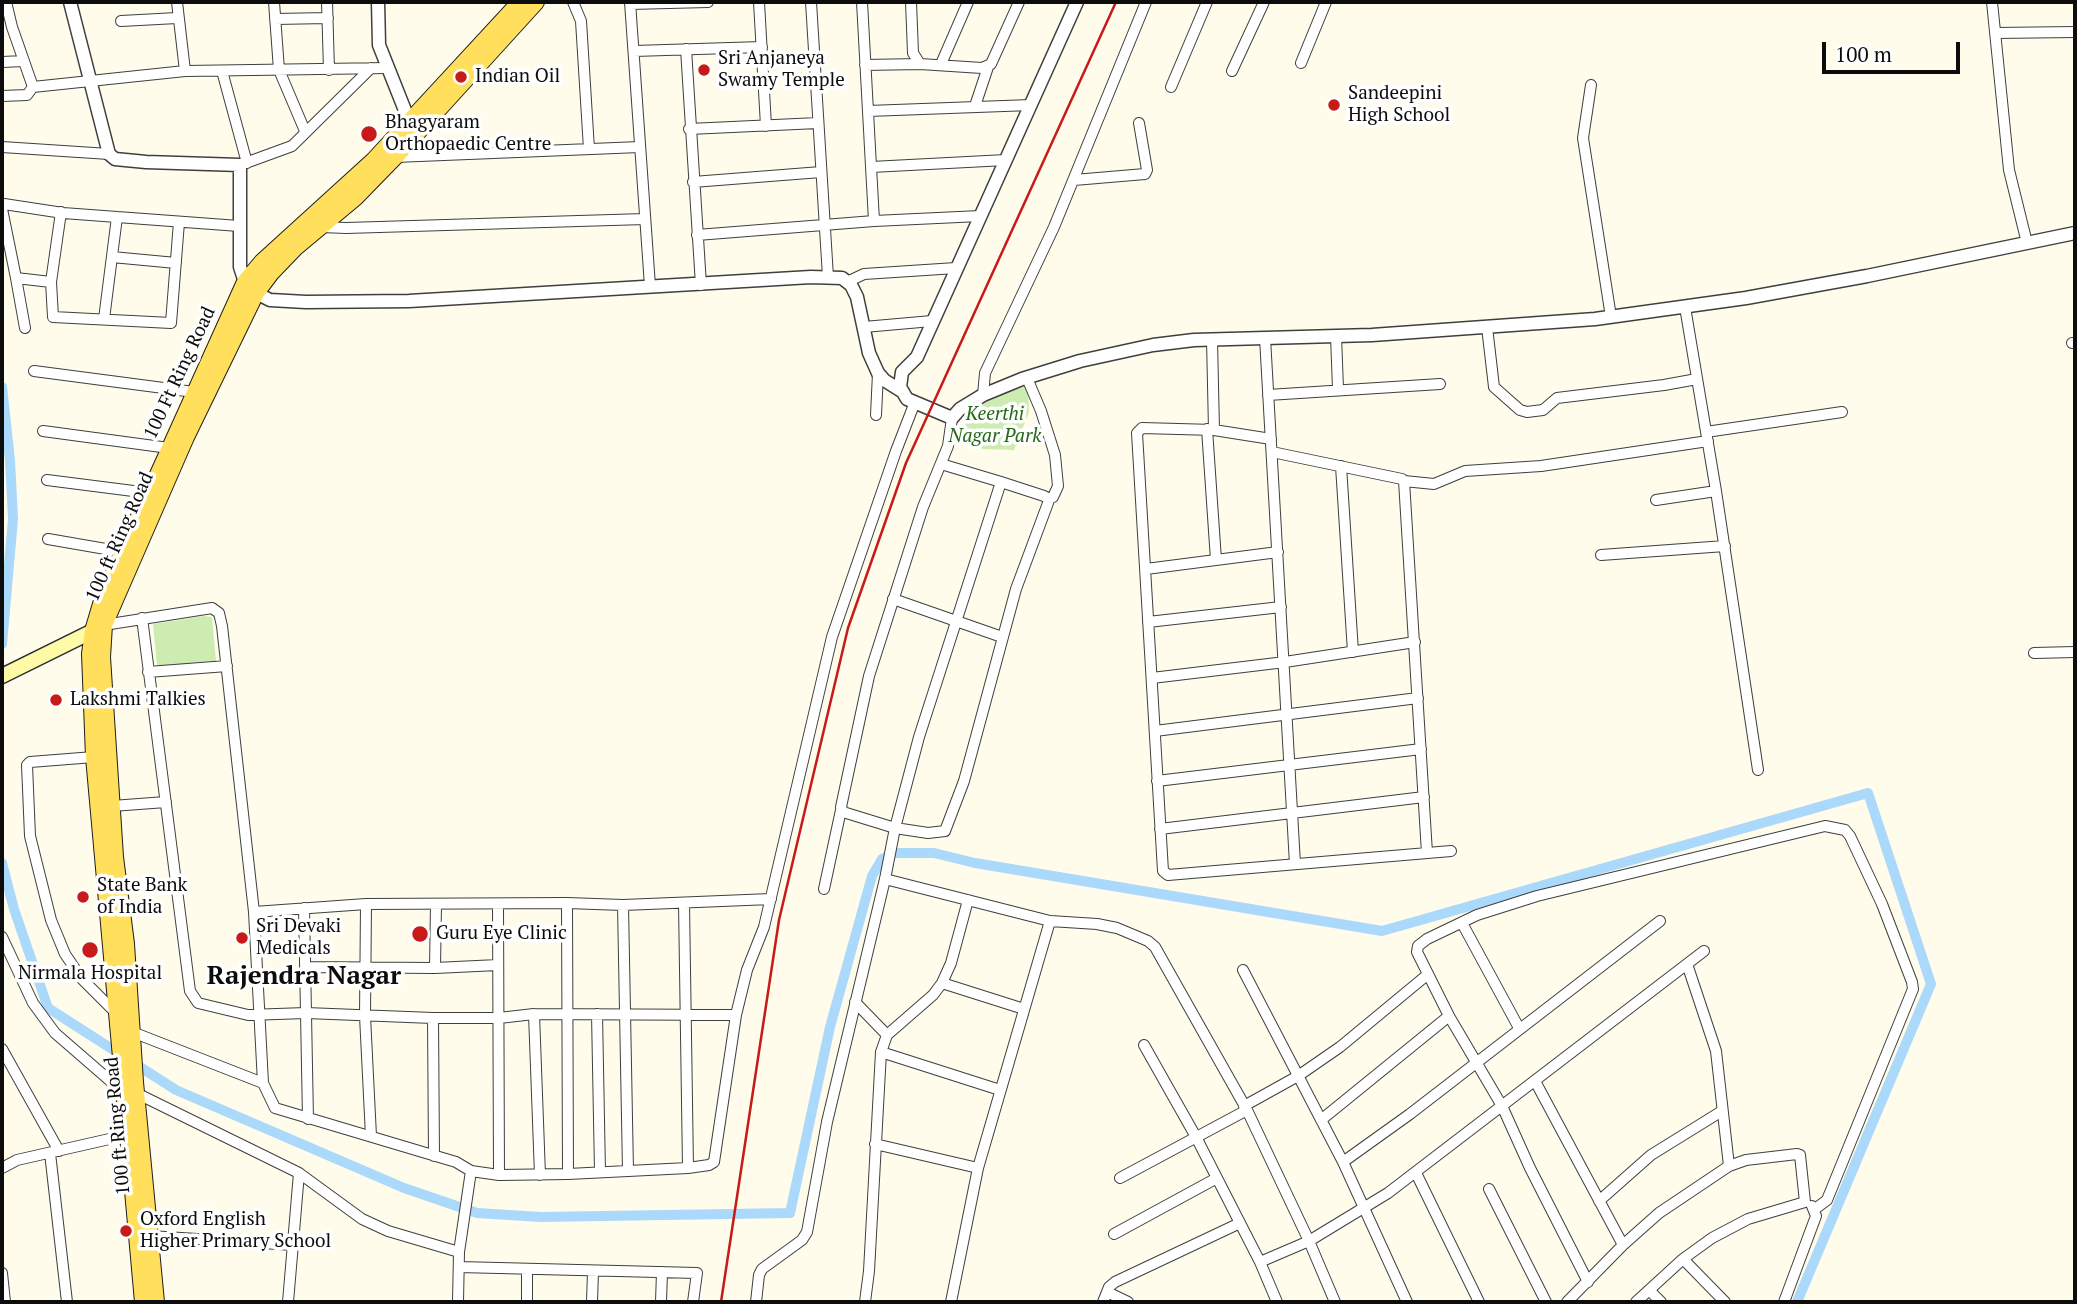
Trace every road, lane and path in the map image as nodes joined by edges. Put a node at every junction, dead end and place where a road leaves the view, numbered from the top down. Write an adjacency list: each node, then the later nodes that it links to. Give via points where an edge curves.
1 (6, 2): 33 (street)
2 (70, 2): 47 (street)
3 (177, 2): 24 (street)
4 (274, 2): 26 (street)
5 (327, 2): 25 (street)
6 (378, 2): 41 (street, via 379,46)
7 (520, 2): 58 (main road, 100 Ft Ring Road)
8 (536, 2): 58 (main road, 100 ft Ring Road)
9 (573, 2): 63 (street, via 580,21)
10 (708, 2): 23 (street)
11 (759, 2): 30 (street)
12 (811, 2): 55 (street)
13 (862, 2): 37 (street)
14 (911, 2): 36 (street, via 913,53)
15 (968, 2): 38 (street)
16 (1019, 2): 39 (street)
17 (1077, 2): 52 (street)
18 (1146, 2): 70 (street)
19 (1207, 2): 50 (street)
20 (1264, 2): 46 (street)
21 (1326, 2): 35 (street)
22 (1992, 2): 29 (street)
23 (630, 3): 32 (street)
24 (177, 18): 27 (street); 44 (street)
25 (328, 18): 26 (street); 43 (street)
26 (275, 19): 42 (street)
27 (121, 20)
28 (2075, 32): 29 (street)
29 (1995, 33): 84 (street, via 2012,190)
30 (762, 47): 31 (street); 57 (street)
31 (686, 49): 32 (street); 59 (street)
32 (634, 51): 62 (street)
33 (24, 61): 34 (street); 49 (street)
34 (2, 62)
35 (1301, 63)
36 (920, 64): 37 (street); 38 (street)
37 (865, 65): 54 (street)
38 (941, 65): 39 (street)
39 (988, 67): 53 (street)
40 (371, 68): 41 (street); 43 (street); 60 (street)
41 (388, 68): 58 (street)
42 (279, 70): 43 (street); 45 (street); 60 (street)
43 (329, 70)
44 (185, 71): 45 (street); 47 (street)
45 (222, 71): 67 (street)
46 (1232, 71)
47 (88, 79): 49 (street); 64 (street)
48 (1591, 85): 96 (street, via 1583,138)
49 (33, 86): 51 (street, via 27,94)
50 (1171, 87)
51 (2, 96)
52 (1031, 105): 53 (street); 66 (street)
53 (975, 106): 54 (street)
54 (869, 111): 68 (street)
55 (818, 123): 57 (street); 69 (street)
56 (1139, 123): 70 (street, via 1144,174)
57 (766, 126): 59 (street)
58 (412, 129): 65 (main road, 100 ft Ring Road); 94 (main road, 100 Ft Ring Road, via 262,262)
59 (689, 129): 71 (street)
60 (305, 131): 67 (street, via 292,146)
61 (2, 147): 64 (street)
62 (640, 147): 63 (street); 76 (street)
63 (589, 149): 65 (street)
64 (109, 155): 67 (street, via 146,162)
65 (395, 158): 81 (main road, 100 ft Ring Road)
66 (1006, 160): 68 (street); 74 (street)
67 (243, 164): 80 (street)
68 (871, 167): 77 (street)
69 (821, 172): 71 (street); 79 (street)
70 (1073, 180): 113 (street, via 985,373)
71 (693, 182): 83 (street)
72 (2, 208): 73 (street, via 4,204); 88 (street)
73 (61, 212): 75 (street); 90 (street)
74 (980, 216): 77 (street); 87 (street)
75 (117, 217): 78 (street); 85 (street)
76 (645, 219): 81 (street); 93 (street)
77 (874, 221): 79 (street)
78 (179, 222): 80 (street); 86 (street)
79 (824, 225): 83 (street); 89 (street)
80 (239, 226): 94 (street, via 240,267)
81 (320, 227): 94 (main road, 100 ft Ring Road)
82 (2075, 233): 84 (street)
83 (697, 235): 92 (street)
84 (2027, 243): 95 (street)
85 (112, 257): 86 (street); 97 (street)
86 (176, 263): 97 (street, via 171,323)
87 (956, 268): 91 (street, via 864,274); 98 (street)
88 (16, 278): 90 (street); 101 (street)
89 (828, 278): 91 (street); 92 (street)
90 (51, 282): 97 (street, via 53,317)
91 (847, 282): 99 (street, via 857,297)
92 (701, 285): 93 (street)
93 (650, 286): 94 (street, via 409,301 306,302 270,300)
94 (251, 288): 111 (main road, 100 Ft Ring Road); 146 (main road, 100 ft Ring Road)
95 (1685, 307): 96 (street); 108 (street)
96 (1611, 317): 100 (street)
97 (104, 319)
98 (932, 321): 99 (street); 112 (street, via 916,358 902,372)
99 (864, 327): 106 (street)
100 (1487, 327): 102 (street); 108 (street, via 1494,387 1527,412 1543,410 1557,398)
101 (25, 328)
102 (1336, 336): 103 (street); 110 (street)
103 (1265, 338): 104 (street); 114 (street)
104 (1212, 340): 107 (street, via 1115,352); 119 (street)
105 (34, 371): 111 (street)
106 (878, 373): 112 (street); 117 (street)
107 (1027, 378): 113 (street); 132 (street, via 1055,455 1058,486)
108 (1697, 379): 121 (street)
109 (1440, 384): 110 (street)
110 (1338, 389): 114 (street)
111 (194, 392): 123 (main road, 100 Ft Ring Road)
112 (903, 393): 115 (street)
113 (983, 395): 118 (street)
114 (1268, 395): 122 (street)
115 (915, 402): 118 (street); 177 (street, via 832,637)
116 (1842, 411): 121 (street)
117 (876, 415)
118 (952, 418): 125 (street)
119 (1211, 430): 122 (street); 139 (street); 140 (street, via 1138,429)
120 (43, 431): 123 (street)
121 (1707, 437): 128 (street, via 1541,466 1465,471 1434,484); 130 (street)
122 (1271, 439): 124 (street)
123 (169, 448): 131 (main road, 100 Ft Ring Road)
124 (1272, 452): 126 (street); 137 (street)
125 (941, 464): 129 (street); 141 (street)
126 (1341, 466): 128 (street); 149 (street)
127 (47, 480): 131 (street)
128 (1404, 481): 148 (street)
129 (1001, 482): 132 (street); 144 (street)
130 (1716, 491): 133 (street); 135 (street)
131 (149, 493): 136 (main road, 100 Ft Ring Road)
132 (1049, 499): 147 (street)
133 (1656, 500)
134 (48, 539): 136 (street)
135 (1725, 547): 138 (street); 163 (street)
136 (123, 552): 146 (main road, 100 Ft Ring Road, via 104,594)
137 (1278, 552): 139 (street); 142 (street)
138 (1601, 555)
139 (1216, 560): 140 (street)
140 (1146, 569): 145 (street)
141 (893, 599): 144 (street); 168 (street, via 869,676)
142 (1282, 607): 145 (street); 152 (street)
143 (142, 618): 146 (street); 153 (street, via 212,608 219,613); 154 (street)
144 (956, 622): 147 (street); 170 (street)
145 (1149, 622): 156 (street)
146 (99, 628): 155 (main road); 161 (main road, 100 Ft Ring Road, via 90,654); 167 (main road, 100 ft Ring Road)
147 (1002, 637): 170 (street, via 964,781 944,831 928,834)
148 (1415, 642): 149 (street); 157 (street)
149 (1353, 652): 152 (street)
150 (2075, 652): 151 (street)
151 (2034, 653)
152 (1285, 662): 156 (street); 158 (street)
153 (227, 666): 154 (street); 186 (street)
154 (148, 672): 166 (street)
155 (6, 674)
156 (1152, 678): 159 (street)
157 (1418, 698): 158 (street); 160 (street)
158 (1288, 716): 159 (street); 162 (street)
159 (1155, 731): 164 (street)
160 (1421, 749): 162 (street); 165 (street)
161 (93, 757): 214 (main road, 100 Ft Ring Road); 214 (street, via 27,765 30,836 51,920 65,954)
162 (1291, 766): 164 (street); 169 (street)
163 (1758, 770)
164 (1157, 781): 171 (street)
165 (1424, 797): 169 (street); 173 (street)
166 (166, 802): 167 (street); 207 (street, via 190,991 198,1003)
167 (112, 806): 214 (main road, 100 ft Ring Road)
168 (841, 810): 170 (street); 176 (street)
169 (1293, 814): 171 (street); 174 (street)
170 (895, 828): 175 (street)
171 (1160, 830): 174 (street, via 1163,871 1168,875)
172 (1451, 851): 173 (street)
173 (1427, 853): 174 (street)
174 (1296, 864)
175 (885, 879): 178 (street); 200 (street)
176 (824, 889)
177 (771, 899): 180 (street); 208 (street)
178 (968, 900): 187 (street); 199 (street)
179 (567, 903): 183 (street); 184 (street); 204 (street)
180 (684, 903): 184 (street); 210 (street)
181 (366, 904): 182 (street); 185 (street); 195 (street)
182 (436, 904): 183 (street); 196 (street)
183 (498, 904): 193 (street)
184 (623, 905): 206 (street)
185 (304, 908): 186 (street); 194 (street)
186 (254, 912): 207 (street)
187 (1050, 920): 201 (street); 227 (street, via 1117,928 1155,947)
188 (1660, 921): 215 (street)
189 (1462, 923): 198 (street, via 1418,946); 215 (street); 256 (street, via 1537,896 1825,826 1845,830 1882,904 1913,989 1827,1200)
190 (2, 937): 224 (street, via 33,1003 55,1033)
191 (1704, 951): 192 (street)
192 (1687, 964): 222 (street); 228 (street, via 1716,1051)
193 (498, 965): 196 (street); 213 (street)
194 (305, 967): 195 (street); 202 (street)
195 (364, 967): 196 (street); 209 (street)
196 (435, 968)
197 (1243, 970): 221 (street)
198 (1427, 975): 211 (street); 221 (street)
199 (942, 983): 201 (street); 216 (street)
200 (855, 1002): 216 (street); 284 (street, via 807,1232 762,1269)
201 (1024, 1009): 225 (street)
202 (306, 1013): 207 (street); 209 (street); 229 (street)
203 (534, 1014): 204 (street); 213 (street); 249 (street)
204 (566, 1014): 205 (street); 247 (street)
205 (597, 1014): 206 (street); 244 (street)
206 (624, 1014): 210 (street); 243 (street)
207 (259, 1015): 223 (street)
208 (736, 1015): 210 (street); 240 (street, via 715,1160)
209 (365, 1016): 212 (street); 232 (street)
210 (685, 1016): 240 (street)
211 (1449, 1016): 220 (street); 230 (street)
212 (433, 1018): 213 (street); 236 (street)
213 (499, 1018): 248 (street)
214 (124, 1028): 223 (street); 224 (main road)
215 (1519, 1028): 220 (street)
216 (887, 1035): 219 (street)
217 (1144, 1045): 233 (street)
218 (2, 1049): 235 (street)
219 (881, 1052): 225 (street); 234 (street)
220 (1477, 1063): 226 (street); 237 (street)
221 (1298, 1076): 227 (street); 230 (street)
222 (1535, 1081): 226 (street); 253 (street)
223 (263, 1083): 229 (street, via 275,1108)
224 (129, 1087): 231 (main road); 246 (street); 259 (main road, 100 ft Ring Road)
225 (1000, 1090): 241 (street)
226 (1502, 1106): 245 (street); 271 (street)
227 (1245, 1108): 233 (street); 260 (street)
228 (1722, 1111): 238 (street); 253 (street, via 1651,1154)
229 (308, 1119): 232 (street)
230 (1321, 1120): 237 (street)
231 (127, 1135): 235 (street); 276 (main road)
232 (371, 1136): 236 (street)
233 (1196, 1137): 250 (street); 251 (street)
234 (875, 1144): 241 (street); 285 (street)
235 (55, 1152): 239 (street); 275 (street)
236 (434, 1156): 242 (street)
237 (1343, 1162): 255 (street)
238 (1729, 1166): 254 (street, via 1797,1154); 262 (street, via 1659,1213)
239 (2, 1168)
240 (688, 1168): 243 (street)
241 (978, 1168): 286 (street)
242 (471, 1171): 248 (street); 263 (street)
243 (628, 1171): 244 (street)
244 (600, 1172): 247 (street)
245 (1416, 1172): 255 (street); 291 (street)
246 (299, 1173): 261 (street); 263 (street, via 362,1219)
247 (568, 1174): 249 (street)
248 (499, 1175): 249 (street)
249 (540, 1175)
250 (1120, 1178)
251 (1217, 1178): 257 (street); 258 (street)
252 (1489, 1189): 292 (street)
253 (1599, 1201): 262 (street)
254 (1805, 1202): 256 (street); 264 (street, via 1748,1219)
255 (1365, 1207): 260 (street); 290 (street)
256 (1815, 1209): 297 (street)
257 (1240, 1223): 265 (street); 273 (street, via 1115,1282)
258 (1114, 1234)
259 (149, 1236): 261 (street); 277 (main road, 100 ft Ring Road)
260 (1309, 1241): 265 (street); 289 (street)
261 (294, 1245): 278 (street)
262 (1623, 1245): 271 (street)
263 (458, 1252): 266 (street)
264 (1683, 1259): 272 (street); 296 (street)
265 (1260, 1262): 288 (street)
266 (459, 1267): 267 (street); 279 (street)
267 (527, 1269): 268 (street); 280 (street)
268 (593, 1271): 269 (street); 281 (street)
269 (662, 1272): 282 (street); 283 (street, via 697,1273)
270 (2, 1273): 274 (street)
271 (1588, 1282): 293 (street)
272 (1649, 1290): 294 (street); 295 (street)
273 (1105, 1297): 287 (street)
274 (5, 1302)
275 (67, 1302)
276 (143, 1302)
277 (156, 1302)
278 (288, 1302)
279 (458, 1302)
280 (527, 1302)
281 (592, 1302)
282 (661, 1302)
283 (694, 1302)
284 (756, 1302)
285 (865, 1302)
286 (951, 1302)
287 (1128, 1302)
288 (1277, 1302)
289 (1335, 1302)
290 (1407, 1302)
291 (1479, 1302)
292 (1546, 1302)
293 (1567, 1302)
294 (1636, 1302)
295 (1661, 1302)
296 (1725, 1302)
297 (1784, 1302)

